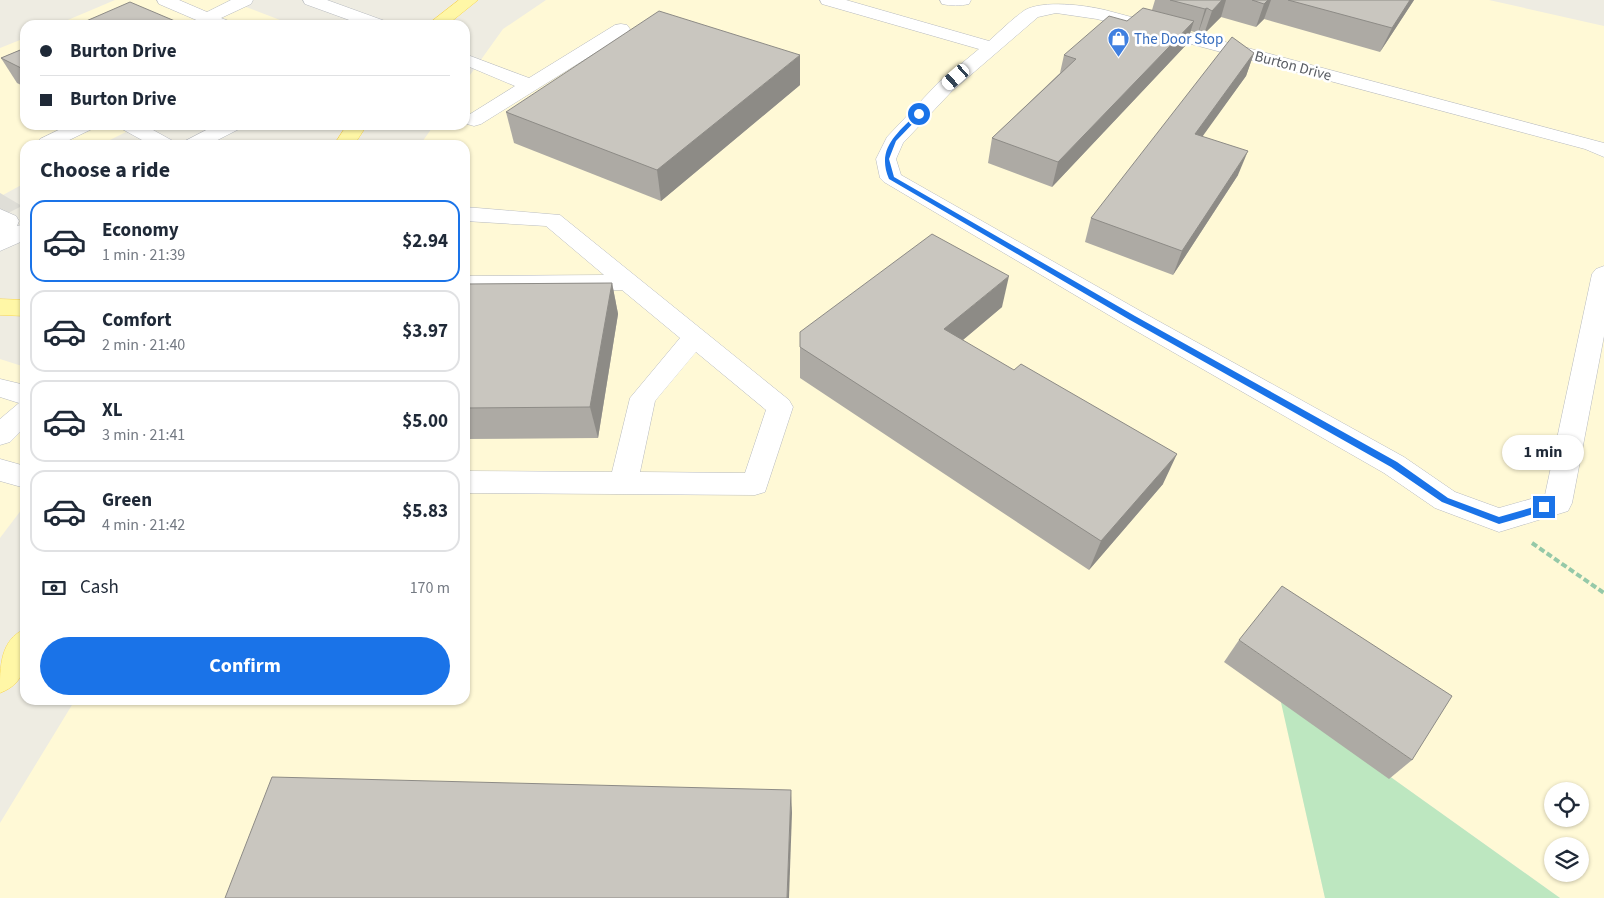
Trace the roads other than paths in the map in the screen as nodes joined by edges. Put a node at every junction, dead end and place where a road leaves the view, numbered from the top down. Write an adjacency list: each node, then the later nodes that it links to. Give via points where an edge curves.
1 (165, 0): 8 (street)
2 (245, 0): 8 (street)
3 (311, 0): 10 (street)
4 (470, 0): 11 (main road)
5 (828, 0): 13 (street)
6 (948, 0): 7 (street)
7 (963, 0)
8 (206, 18): 9 (street)
9 (211, 20)
10 (365, 20)
11 (443, 20)
12 (621, 29): 15 (street)
13 (991, 47): 23 (street, Burton Drive, via 1032,13 1056,8 1078,10 1592,145); 25 (street, Burton Drive, via 945,87 894,141 886,159 891,178 1132,318 1394,464 1445,500 1499,520 1558,503)
14 (470, 61): 15 (street)
15 (530, 86): 16 (street)
16 (474, 120)
17 (75, 130): 20 (street)
18 (138, 130): 21 (street)
19 (222, 130): 22 (street)
20 (54, 140)
21 (157, 140)
22 (202, 140)
23 (1604, 151)
24 (470, 214): 26 (street, via 552,220)
25 (1604, 274)
26 (628, 282): 27 (street); 30 (street)
27 (470, 284)
28 (0, 307): 29 (main road)
29 (20, 308)
30 (695, 337): 38 (street, via 643,398); 38 (street, via 780,407 755,484)
31 (0, 388): 32 (street)
32 (20, 393)
33 (20, 416): 34 (street)
34 (0, 435)
35 (0, 470): 36 (street)
36 (20, 476)
37 (470, 482): 38 (street)
38 (623, 483)
39 (20, 649): 40 (main road)
40 (0, 678)

